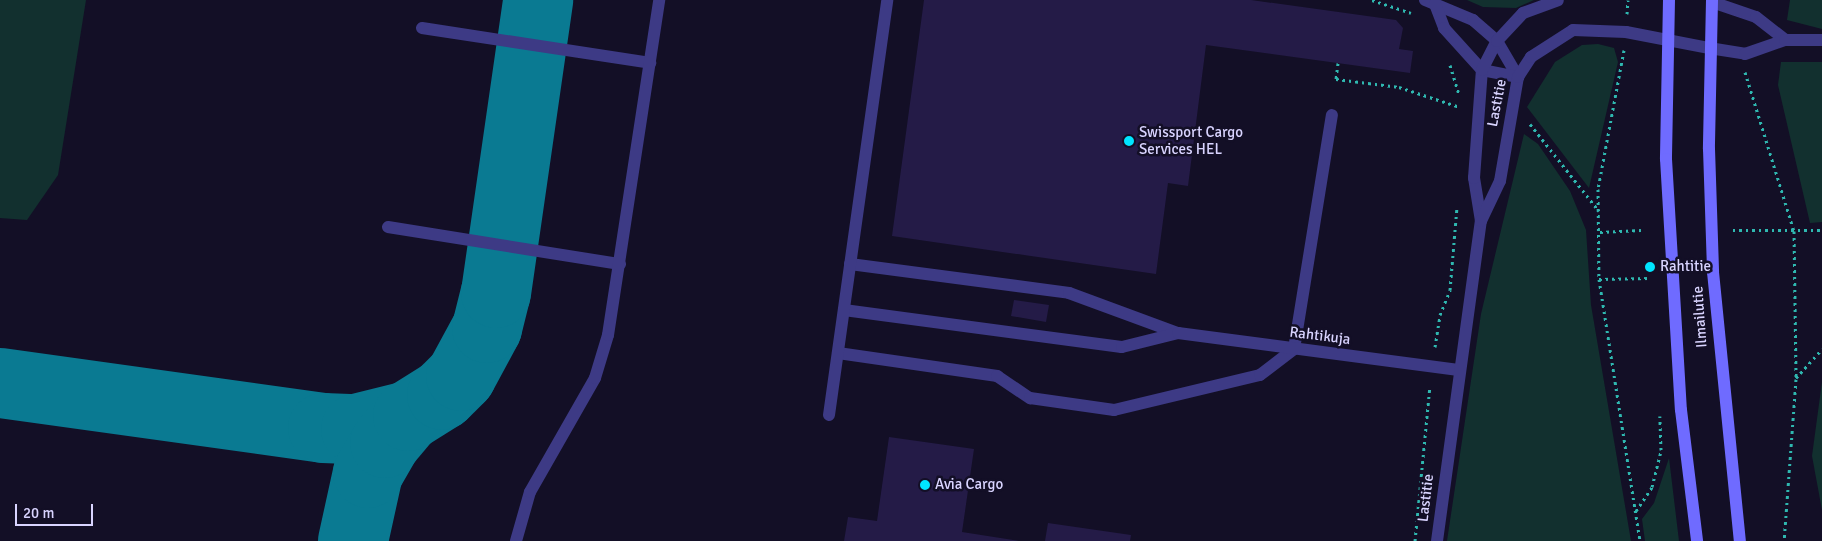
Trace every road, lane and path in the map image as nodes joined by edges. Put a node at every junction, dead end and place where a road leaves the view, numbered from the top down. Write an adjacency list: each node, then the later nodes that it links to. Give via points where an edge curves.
1 (659, 0): 20 (street)
2 (887, 0): 35 (street)
3 (1372, 0): 9 (path)
4 (1558, 0): 15 (street, Lastitie, via 1523,13)
5 (1628, 0): 11 (path)
6 (1669, 0): 12 (main road, Ilmailutie)
7 (1710, 1): 13 (street, via 1756,17); 16 (main road, Ilmailutie)
8 (1430, 2): 15 (street, via 1474,20); 21 (street, via 1444,28)
9 (1418, 20)
10 (422, 28): 20 (street)
11 (1626, 32): 12 (street, Lastitie); 22 (street, Lastitie, via 1573,30 1531,57); 26 (path, via 1622,80 1598,188)
12 (1667, 38): 16 (street, Lastitie); 53 (main road, Ilmailutie, via 1666,159 1681,410)
13 (1785, 40): 14 (street); 17 (street)
14 (1822, 40)
15 (1497, 41): 21 (street, Lastitie); 22 (street)
16 (1709, 48): 17 (street, Lastitie); 54 (main road, Ilmailutie, via 1713,272)
17 (1745, 54): 32 (path, via 1745,72)
18 (1447, 58): 19 (path, via 1461,109 1399,87 1336,79)
19 (1338, 63)
20 (650, 64): 34 (street)
21 (1482, 70): 22 (street); 27 (street, Lastitie, via 1474,178)
22 (1518, 77): 24 (street, Lastitie)
23 (1332, 116): 41 (street)
24 (1510, 117): 26 (path, via 1531,125); 27 (street, Lastitie, via 1500,181)
25 (1457, 203): 43 (path, via 1450,290 1440,316)
26 (1599, 212): 33 (path)
27 (1481, 221): 44 (street, Lastitie)
28 (388, 227): 34 (street)
29 (1641, 230): 33 (path)
30 (1733, 230): 32 (path)
31 (1822, 230): 32 (path)
32 (1794, 231): 45 (path)
33 (1600, 232): 37 (path)
34 (620, 264): 49 (street, via 608,335 594,378 530,492)
35 (850, 264): 38 (street); 39 (street, via 1069,293)
36 (1650, 278): 37 (path)
37 (1599, 279): 48 (path)
38 (844, 310): 39 (street, via 1122,346); 42 (street)
39 (1178, 332): 41 (street, Rahtikuja)
40 (1822, 348): 45 (path)
41 (1294, 349): 42 (street, via 1260,375 1114,410 1030,398 997,376); 43 (street, Rahtikuja)
42 (838, 353): 47 (street)
43 (1433, 366): 44 (street, Rahtikuja); 50 (path)
44 (1459, 370): 51 (street, Lastitie)
45 (1796, 379): 55 (path)
46 (1660, 406): 48 (path, via 1661,450 1652,487)
47 (829, 415)
48 (1636, 512): 52 (path)
49 (516, 541)
50 (1415, 541)
51 (1437, 541)
52 (1640, 541)
53 (1697, 541)
54 (1740, 541)
55 (1784, 541)

